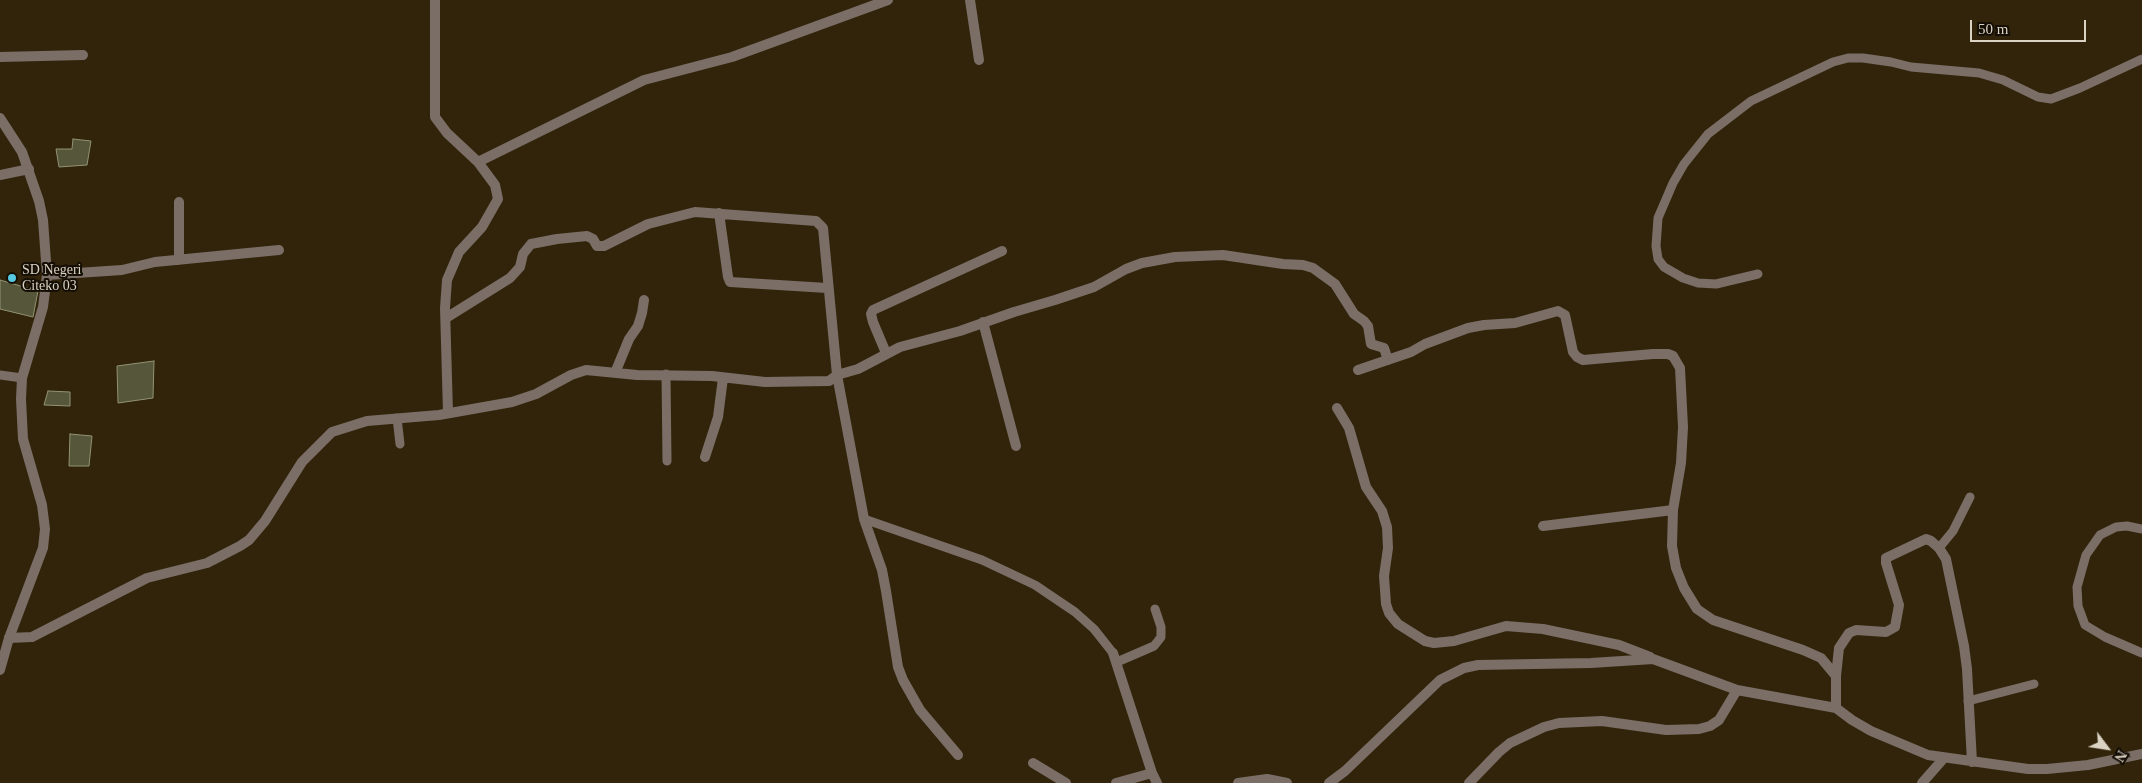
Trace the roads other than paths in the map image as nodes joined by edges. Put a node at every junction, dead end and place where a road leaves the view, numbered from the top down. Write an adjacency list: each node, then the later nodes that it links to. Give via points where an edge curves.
1 (435, 0): 9 (street, via 435,117)
2 (888, 0): 9 (street, via 732,57 644,80)
3 (970, 0): 7 (street)
4 (83, 55): 5 (street)
5 (0, 57)
6 (2142, 59): 17 (lane, via 2051,99 2038,97 1980,73 1848,58 1751,100 1708,134 1684,164 1658,218 1656,246 1658,259 1664,267 1698,283 1716,284)
7 (979, 60)
8 (0, 118): 10 (street, via 22,152)
9 (478, 162): 21 (street, via 495,185 498,199 482,227 459,252 447,280)
10 (28, 169): 11 (street); 18 (street, via 43,220)
11 (0, 175)
12 (179, 202): 16 (street)
13 (719, 213): 19 (street, via 730,282); 19 (street, via 816,221 823,228); 21 (street, via 695,212 671,217 648,224 604,246 597,246 587,236 531,244 523,254 520,267 510,278)
14 (279, 250): 16 (street)
15 (1002, 251): 23 (street, via 873,310 873,322)
16 (179, 260): 18 (street, via 122,270)
17 (1758, 274)
18 (47, 275): 30 (street, via 43,307)
19 (827, 288): 29 (street)
20 (644, 300): 26 (street, via 638,326)
21 (446, 318): 33 (street)
22 (983, 322): 23 (street); 24 (street, via 1094,287 1142,264 1175,257 1223,255 1303,264 1313,268 1334,284 1354,314 1368,326 1371,344 1384,348); 36 (street)
23 (886, 353): 29 (street, via 858,369)
24 (1388, 360): 25 (street); 40 (street, via 1468,328 1516,323 1558,311 1565,315 1573,352 1583,360 1653,354 1673,356 1680,368 1683,427 1681,463)
25 (1358, 370)
26 (615, 373): 27 (street); 33 (street, via 578,371 524,399)
27 (666, 374): 31 (street); 38 (lane)
28 (0, 375): 30 (lane)
29 (837, 375): 31 (street, via 829,381 790,383); 41 (street)
30 (22, 378): 46 (street, via 23,439 42,505 44,529 43,548)
31 (723, 378): 37 (street, via 718,417)
32 (1337, 408): 49 (street, via 1349,428 1366,487 1382,511 1387,527 1386,604 1398,624 1420,639 1434,643 1454,641 1506,626 1543,629 1619,645)
33 (448, 413): 34 (street)
34 (397, 418): 35 (lane); 46 (street, via 367,420 332,432 302,462 249,540 229,553 196,567 147,578 32,637)
35 (400, 444)
36 (1016, 446)
37 (704, 456)
38 (667, 461)
39 (1970, 497): 44 (lane, via 1953,531)
40 (1672, 510): 42 (street); 51 (street, via 1676,568 1696,609 1717,622 1816,655)
41 (864, 519): 48 (lane, via 982,560 1034,585 1075,612 1094,629); 57 (street, via 882,570 903,680 920,710)
42 (1543, 526)
43 (2142, 529): 47 (lane, via 2116,527 2100,535 2086,554 2077,587 2078,606 2086,625 2094,632)
44 (1939, 548): 51 (street, via 1926,539 1886,558 1899,606 1896,627 1886,632 1856,630 1849,633 1838,651); 54 (street, via 1946,559 1960,626)
45 (1155, 609): 48 (lane, via 1162,632 1154,646)
46 (10, 638): 50 (street)
47 (2142, 653)
48 (1115, 657): 61 (street)
49 (1653, 659): 53 (street); 66 (street, via 1464,668 1440,680)
50 (0, 670)
51 (1836, 676): 55 (street)
52 (2034, 684): 54 (lane)
53 (1737, 690): 55 (street); 67 (street, via 1719,720 1699,729 1666,730 1597,720 1544,727 1510,743)
54 (1968, 701): 60 (street)
55 (1836, 708): 58 (street, via 1860,725 1904,747)
56 (2142, 754): 60 (street, via 2047,769)
57 (958, 755)
58 (1944, 758): 60 (street); 68 (street)
59 (1033, 762): 62 (street)
60 (1972, 762)
61 (1155, 778): 63 (street)
62 (1066, 783)
63 (1116, 783)
64 (1238, 783): 65 (street, via 1267,779)
65 (1288, 783)
66 (1329, 783)
67 (1469, 783)
68 (1922, 783)

